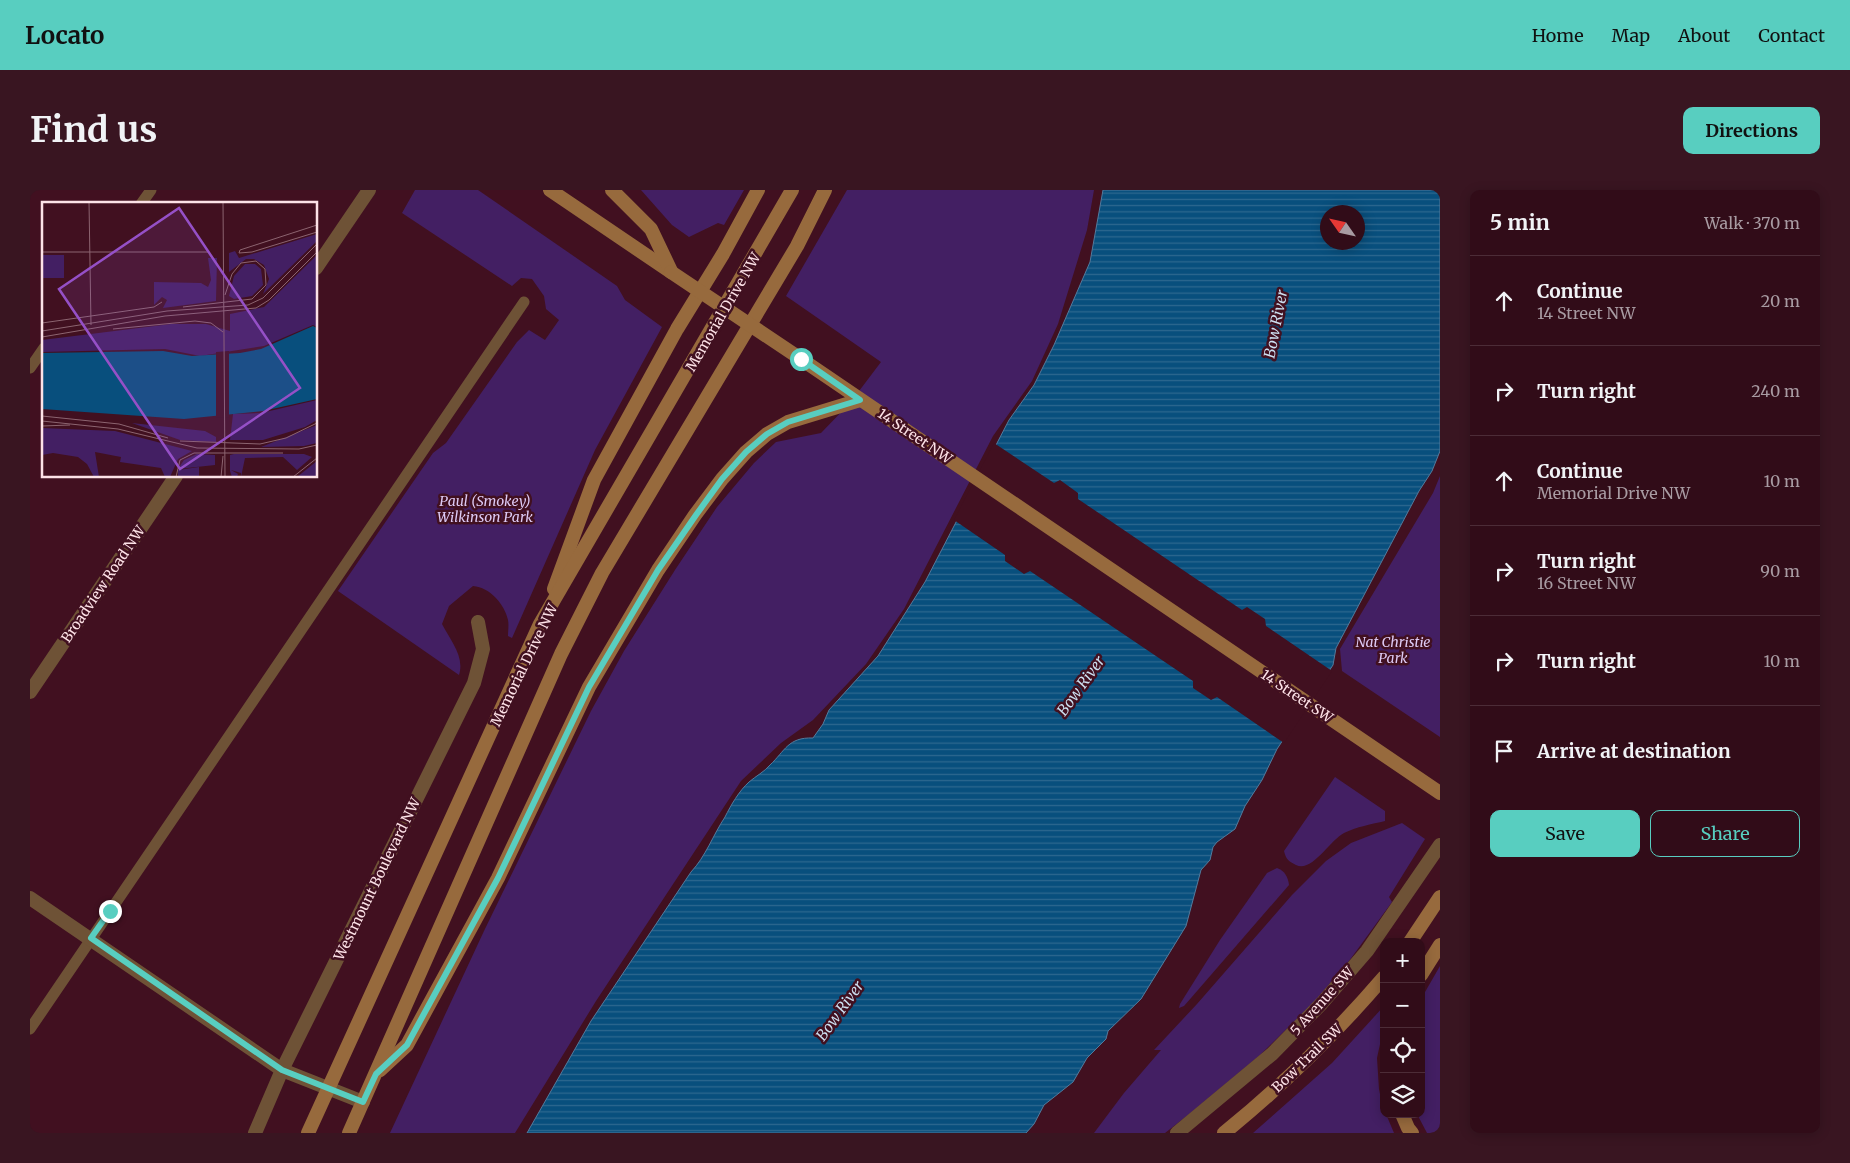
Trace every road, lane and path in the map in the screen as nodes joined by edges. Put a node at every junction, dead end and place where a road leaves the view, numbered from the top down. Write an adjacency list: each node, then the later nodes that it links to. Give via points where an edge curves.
1 (151, 190): 8 (lane)
2 (369, 190): 9 (street)
3 (550, 190): 10 (main road, 14 Street NW)
4 (612, 190): 10 (main road, via 651,229)
5 (758, 190): 18 (main road, via 677,328 594,480)
6 (792, 190): 18 (main road, Memorial Drive NW)
7 (825, 190): 31 (main road, Memorial Drive NW, via 797,246 602,573 561,654)
8 (143, 202)
9 (318, 265)
10 (671, 272): 14 (main road, 14 Street NW, bridge)
11 (524, 302): 24 (lane)
12 (42, 351): 13 (lane)
13 (30, 368)
14 (860, 400): 16 (main road, 14 Street NW); 31 (main road, via 788,422 767,434 722,479 696,515 658,570 589,687 498,878 407,1045)
15 (175, 478): 19 (street, Broadview Road NW)
16 (1155, 598): 20 (main road, 14 Street SW)
17 (478, 622): 30 (street, Westmount Boulevard NW, via 483,649 474,683)
18 (540, 624): 32 (main road, Memorial Drive NW)
19 (30, 692)
20 (1440, 793)
21 (1440, 846): 38 (street, 5 Avenue SW, via 1367,951 1322,1003 1272,1054)
22 (1440, 897): 25 (main road)
23 (30, 898): 24 (street)
24 (91, 938): 29 (lane); 30 (street)
25 (1413, 938)
26 (1440, 945): 27 (main road)
27 (1425, 968)
28 (1380, 982): 39 (main road, Bow Trail SW, via 1306,1060)
29 (30, 1029)
30 (282, 1070): 32 (street); 35 (street, Westmount Boulevard NW)
31 (376, 1074): 33 (main road, Memorial Drive NW)
32 (328, 1089): 33 (street); 36 (main road, Memorial Drive NW)
33 (363, 1102): 37 (main road, Memorial Drive NW)
34 (1404, 1118): 40 (main road)
35 (255, 1133)
36 (308, 1133)
37 (349, 1133)
38 (1177, 1133)
39 (1224, 1133)
40 (1412, 1133)

